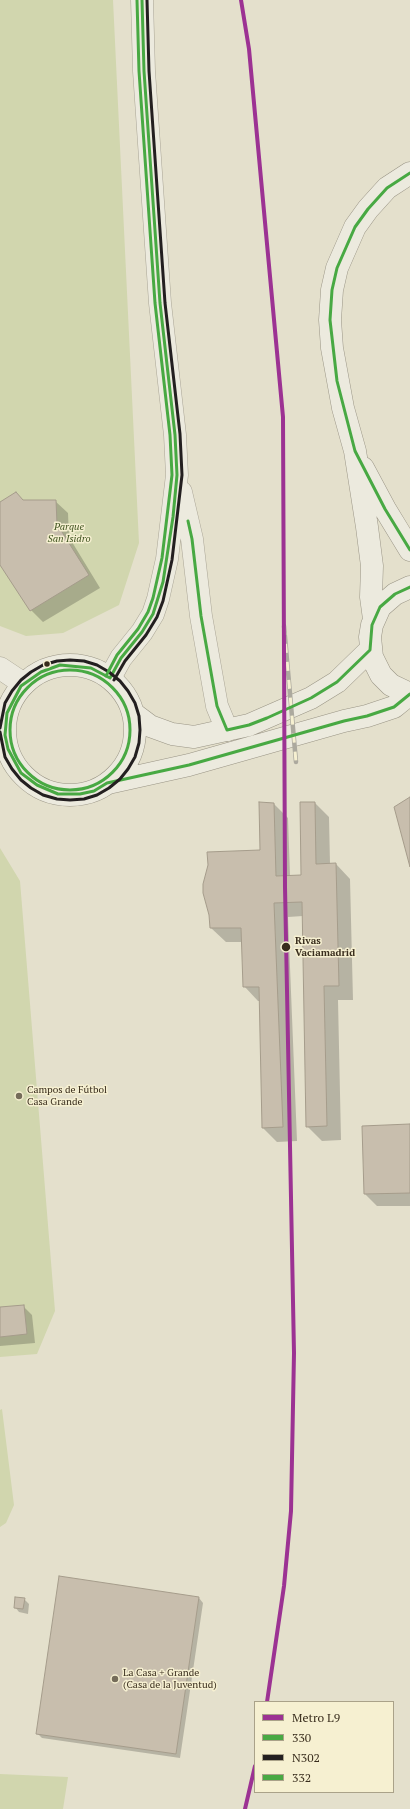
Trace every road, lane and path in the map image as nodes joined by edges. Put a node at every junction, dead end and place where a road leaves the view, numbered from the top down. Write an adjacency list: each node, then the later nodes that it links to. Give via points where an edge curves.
1 (142, 0): 4 (street, via 144,71 160,303)
2 (410, 173): 3 (street, via 387,188 355,227 337,268 332,290 332,348)
3 (354, 452): 5 (street); 7 (street, via 372,566 371,597)
4 (177, 475): 10 (street, via 167,559 158,599 153,614 121,658); 15 (street, via 192,539 201,616 217,706)
5 (410, 550)
6 (410, 587): 7 (street, via 390,598)
7 (374, 619): 8 (street)
8 (370, 650): 13 (street, via 377,669 386,680 397,689); 15 (street, via 337,682 311,698 249,725)
9 (0, 668): 11 (street)
10 (110, 678): 11 (street, via 91,668 66,665 41,672); 14 (street, via 126,696)
11 (23, 685): 12 (street); 16 (street, via 7,713)
12 (0, 686)
13 (410, 694): 17 (street, via 394,707 372,715 189,765)
14 (134, 714): 15 (street, via 150,726 172,734 194,737); 17 (street, via 136,734 131,753 122,770)
15 (227, 730)
16 (3, 742): 17 (street, via 21,773 44,789 58,794 80,794)
17 (107, 783)

